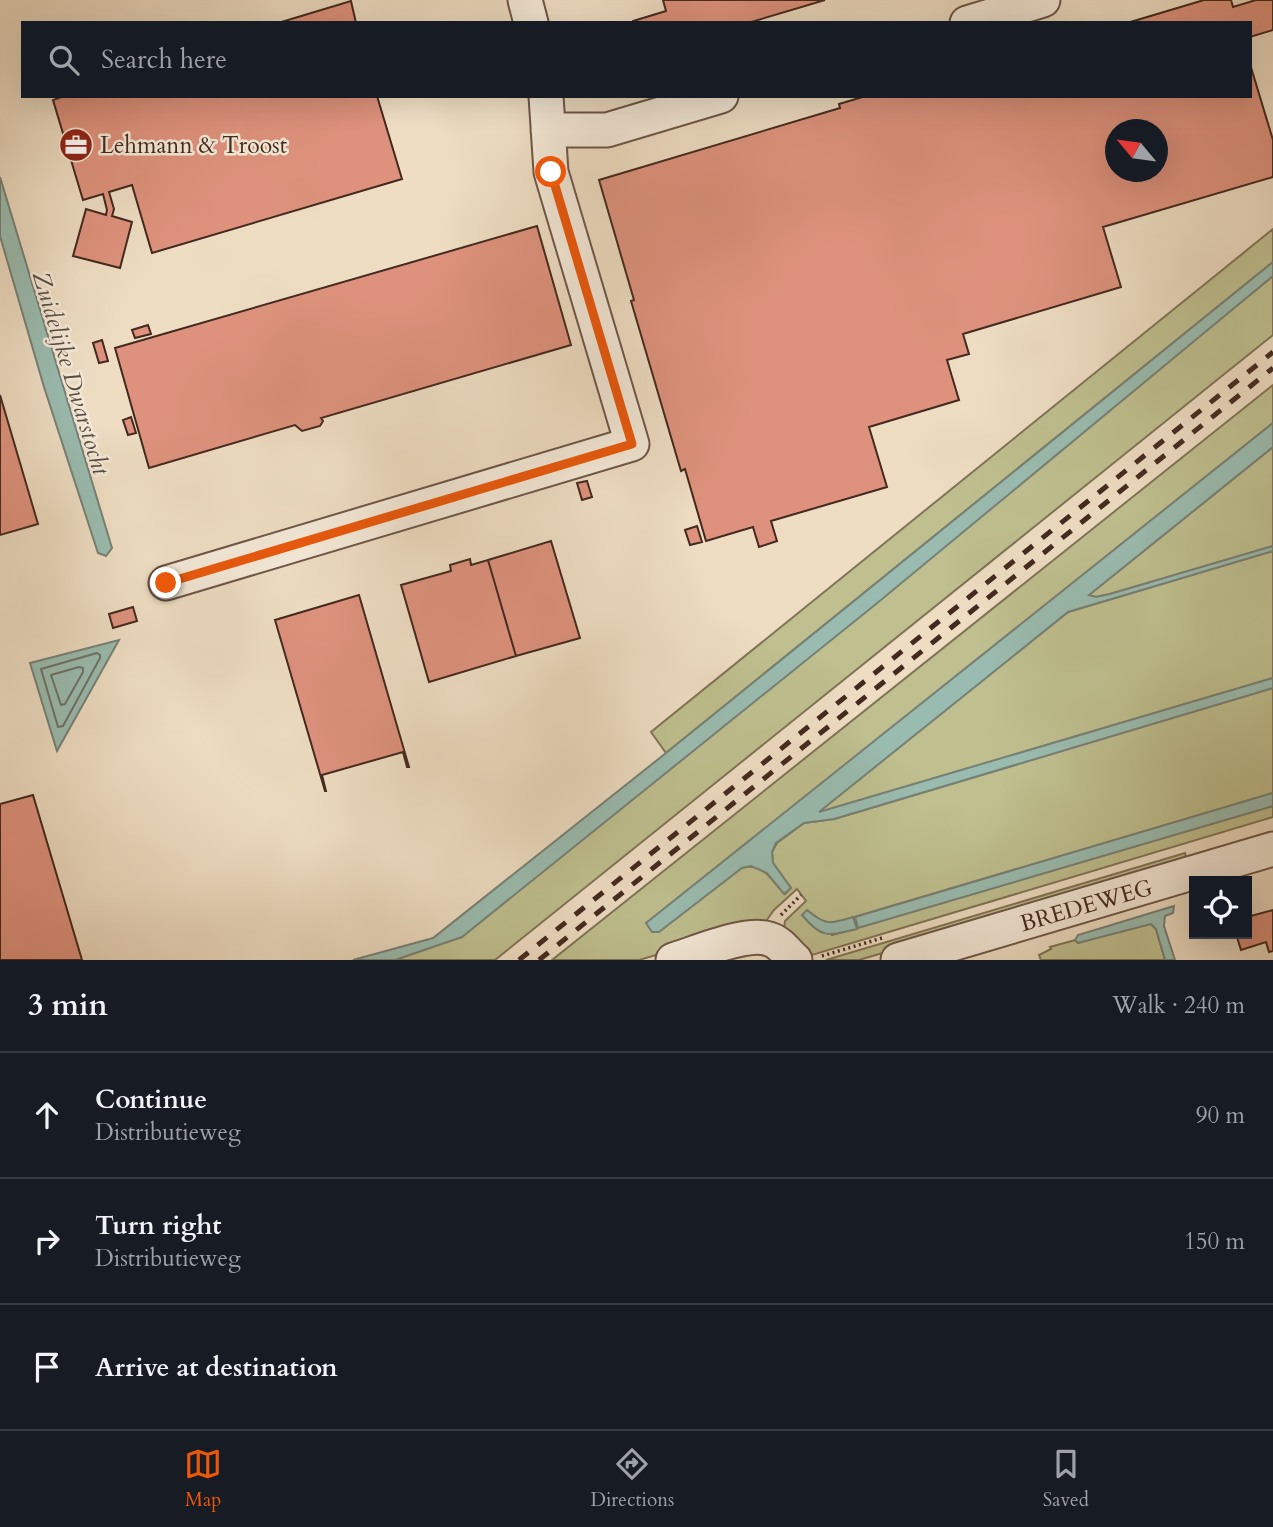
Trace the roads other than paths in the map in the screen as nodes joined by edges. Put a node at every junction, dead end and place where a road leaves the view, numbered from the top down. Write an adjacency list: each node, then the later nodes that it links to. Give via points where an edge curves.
1 (525, 0): 3 (street)
2 (1043, 0): 4 (street)
3 (530, 21)
4 (974, 21)
5 (546, 98): 7 (street)
6 (714, 98): 7 (street, via 607,130)
7 (548, 130): 8 (street, via 551,172 632,444)
8 (166, 583)
9 (1273, 849): 12 (street, BREDEWEG)
10 (673, 960): 11 (street, via 759,938 776,943)
11 (794, 960)
12 (898, 960)

